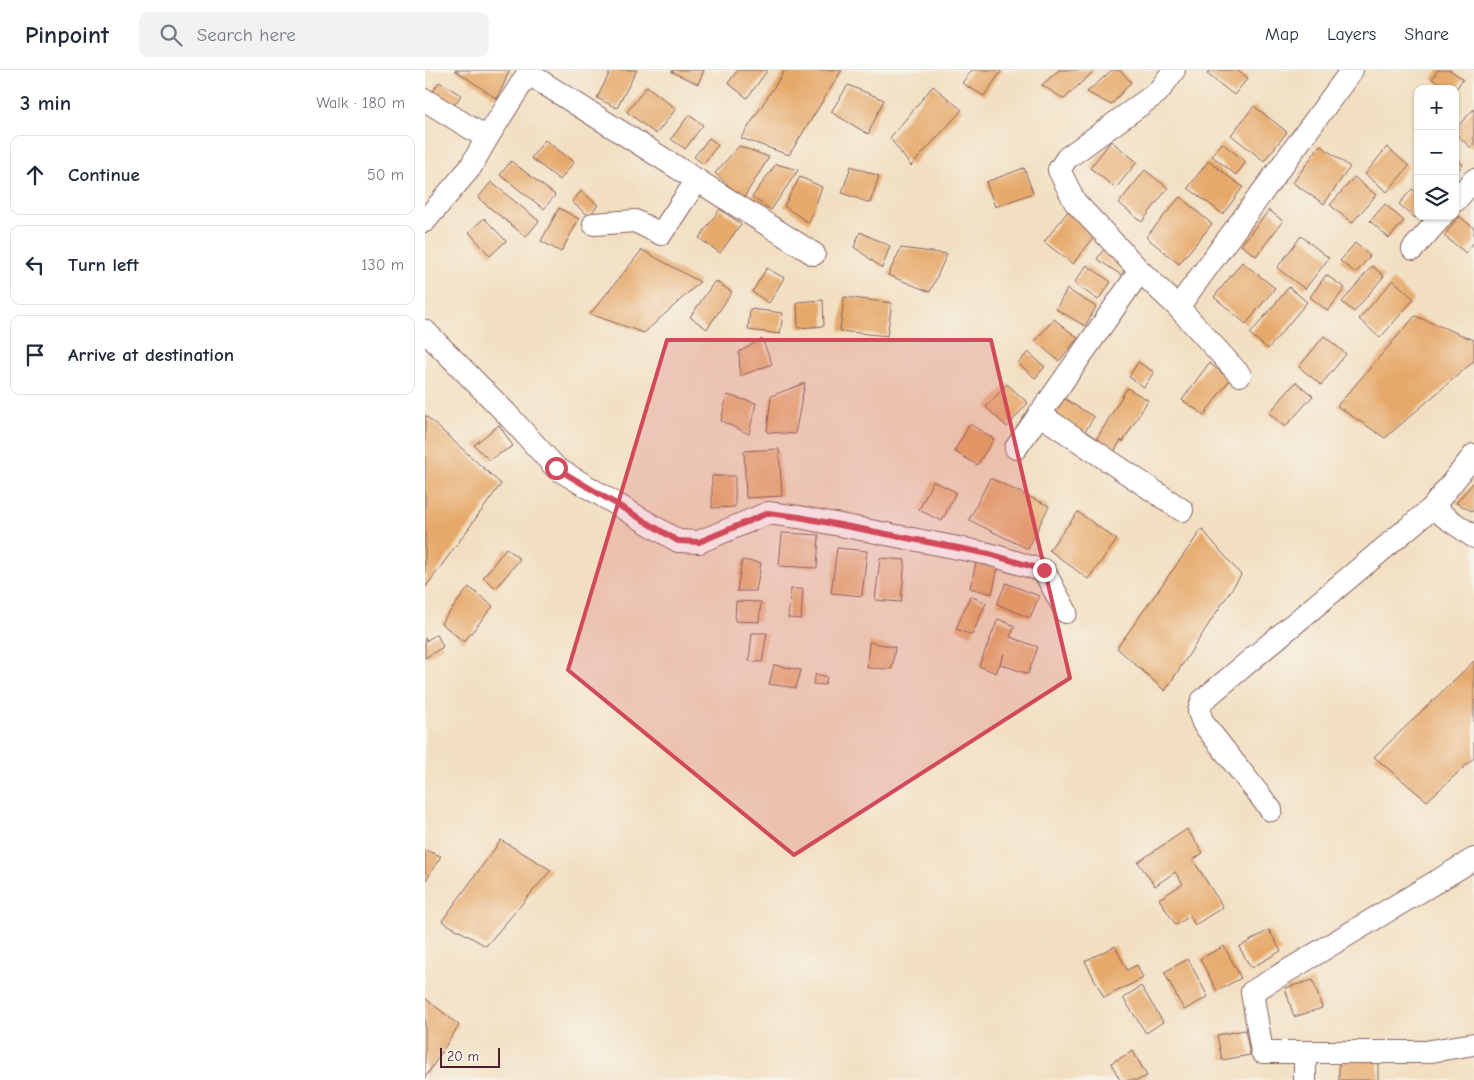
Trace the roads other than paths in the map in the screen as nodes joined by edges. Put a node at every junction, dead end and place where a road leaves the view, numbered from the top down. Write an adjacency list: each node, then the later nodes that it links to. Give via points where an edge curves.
1 (1174, 70): 14 (street, via 1159,92 1067,158 1059,170 1075,202)
2 (1353, 70): 15 (street)
3 (530, 72): 5 (street); 6 (street)
4 (425, 100): 5 (street)
5 (487, 138): 10 (street, via 470,168)
6 (697, 180): 11 (street, via 661,234 635,221); 13 (street)
7 (1474, 180): 8 (street)
8 (1459, 197)
9 (1438, 220): 12 (street)
10 (425, 221)
11 (594, 224)
12 (1413, 249)
13 (814, 254)
14 (1140, 271): 15 (street); 18 (street)
15 (1178, 307): 17 (street)
16 (425, 331): 24 (street, via 556,468 678,541 699,542 768,513 799,517 989,554 1044,570)
17 (1241, 375)
18 (1039, 414): 19 (street); 22 (street)
19 (1016, 448)
20 (1474, 455): 21 (street)
21 (1433, 508): 23 (street); 25 (street, via 1202,701 1199,712 1203,723)
22 (1182, 510)
23 (1474, 536)
24 (1066, 612)
25 (1271, 810)
26 (1474, 860): 28 (street, via 1252,992 1262,1052)
27 (1474, 1044): 28 (street, via 1425,1052)
28 (1305, 1052): 29 (street)
29 (1305, 1080)

